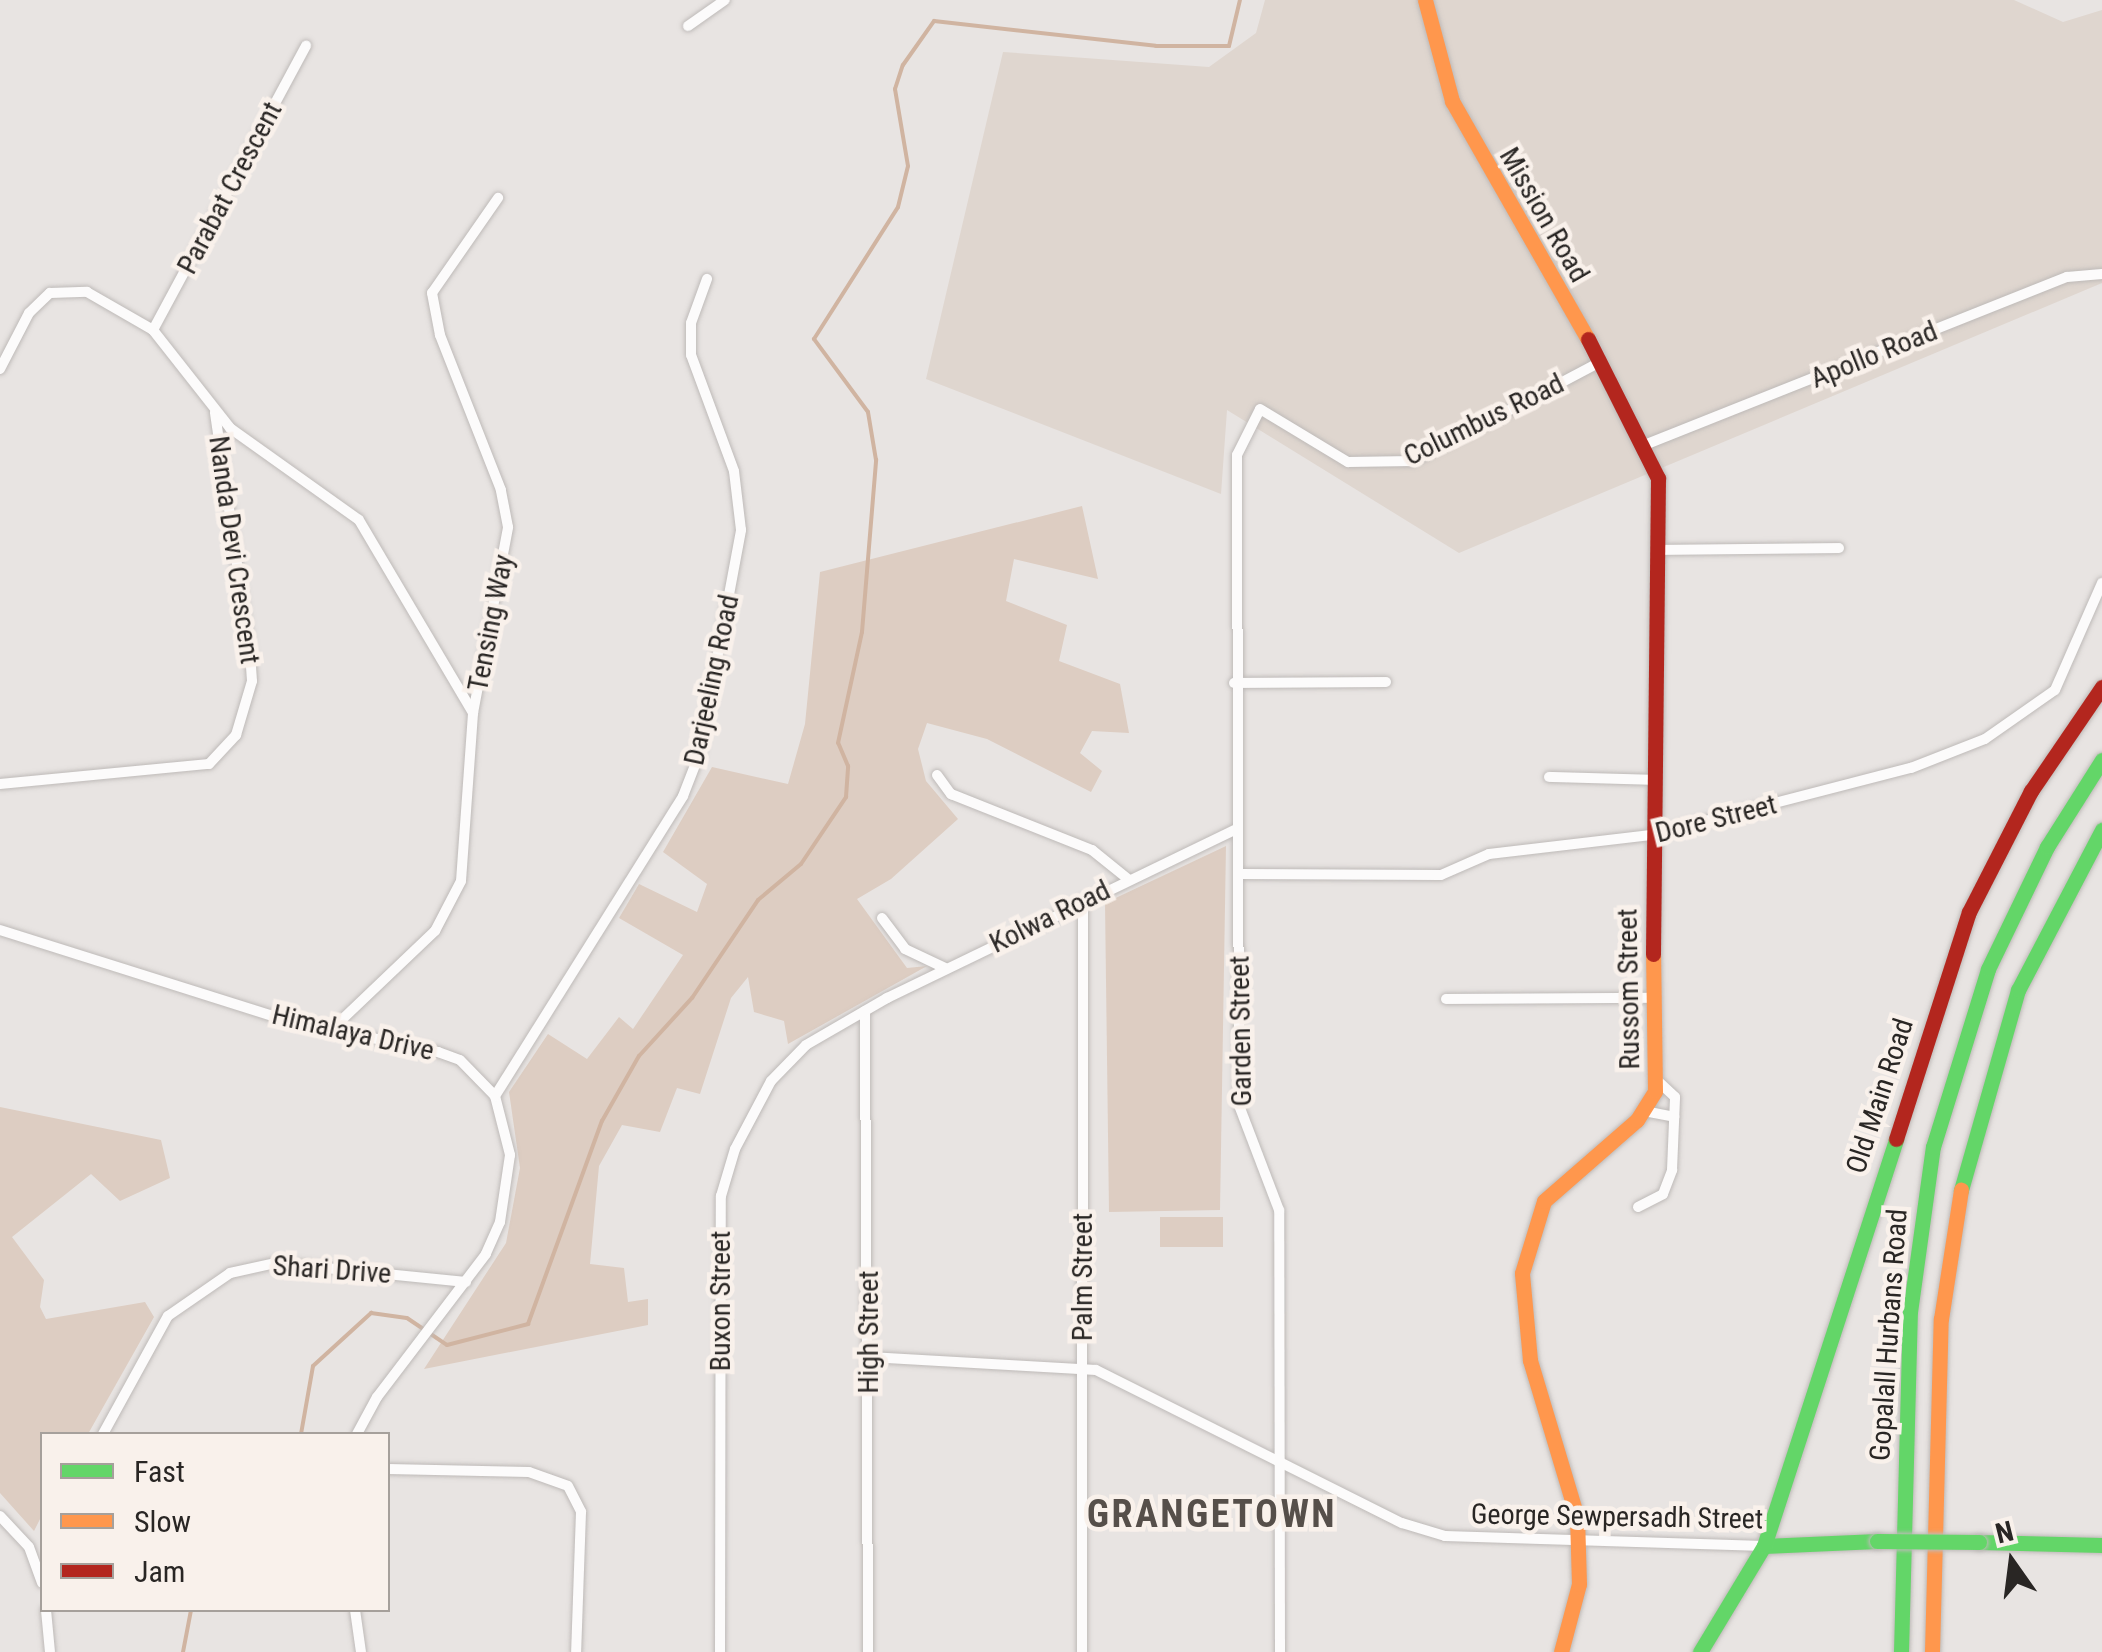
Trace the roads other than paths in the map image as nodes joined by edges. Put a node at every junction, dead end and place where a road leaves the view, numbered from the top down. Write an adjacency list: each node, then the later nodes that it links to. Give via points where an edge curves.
1 (725, 0): 3 (street)
2 (1425, 0): 9 (street, Mission Road, via 1452,102)
3 (688, 26)
4 (306, 46): 8 (street, Parabat Crescent)
5 (498, 198): 20 (street, Tensing Way, via 432,293 440,336 506,508 505,560)
6 (2102, 274): 13 (street, Apollo Road, via 2068,277)
7 (707, 280): 40 (street, Darjeeling Road, via 691,323 691,356 734,471 741,530 699,755 683,796)
8 (153, 330): 10 (street, via 87,292 50,292 29,313); 12 (street)
9 (1600, 362): 11 (street, Columbus Road, via 1448,444 1396,464 1348,462); 13 (street, Mission Road)
10 (0, 369)
11 (1260, 409): 18 (street, Garden Street, via 1236,454)
12 (214, 413): 20 (street, via 358,520); 25 (street, Nanda Devi Crescent, via 251,667 236,735 209,764)
13 (1647, 444): 15 (street, Russom Street, via 1658,478)
14 (1839, 548): 15 (street)
15 (1657, 550): 24 (street, Russom Street)
16 (2102, 582): 28 (street, Dore Street, via 2055,690 1999,732 1872,780)
17 (1386, 682): 18 (street)
18 (1234, 683): 26 (street, Garden Street)
19 (2102, 687): 54 (street, Old Main Road, via 1993,857 1949,963)
20 (473, 713): 38 (street, Tensing Way, via 468,843 452,906)
21 (2102, 760): 67 (street, Gopalall Hurbans Road, via 2047,847 1988,968 1933,1147 1910,1312)
22 (937, 775): 30 (street, via 952,794 1092,850)
23 (1549, 777): 24 (street)
24 (1654, 780): 28 (street, Russom Street)
25 (0, 784)
26 (1238, 829): 29 (street, Garden Street); 30 (street, Kolwa Road)
27 (2102, 830): 68 (street, Gopalall Hurbans Road, via 2018,990 1966,1155 1941,1319)
28 (1651, 836): 29 (street, Dore Street, via 1513,849 1441,875); 35 (street, Russom Street)
29 (1240, 874): 49 (street, Garden Street, via 1239,1105 1279,1210)
30 (1128, 879): 31 (street, Kolwa Road)
31 (1083, 901): 34 (street, Kolwa Road); 46 (street, Palm Street)
32 (882, 918): 34 (street, via 905,948)
33 (0, 930): 38 (street, Himalaya Drive, via 134,976)
34 (945, 968): 37 (street, Kolwa Road)
35 (1657, 998): 36 (street); 39 (street, Russom Street)
36 (1446, 999)
37 (865, 1012): 45 (street, High Street); 61 (street, Buxon Street, via 786,1061 726,1170)
38 (332, 1030): 40 (street, Himalaya Drive, via 460,1060)
39 (1656, 1080): 41 (street, Russom Street); 42 (street, via 1674,1094)
40 (495, 1096): 44 (street, Himalaya Drive, via 507,1130 508,1192 486,1254)
41 (1644, 1110): 42 (street); 52 (street, Russom Street, via 1544,1201 1522,1272 1530,1360 1566,1463)
42 (1674, 1117): 43 (street, via 1670,1183 1659,1198)
43 (1638, 1207)
44 (466, 1282): 47 (street, Shari Drive, via 276,1263 230,1273 168,1316); 48 (street, Himalaya Drive, via 377,1397)
45 (870, 1357): 46 (street, George Sewpersadh Street); 62 (street, High Street)
46 (1083, 1367): 49 (street, George Sewpersadh Street); 63 (street, Palm Street)
47 (103, 1432)
48 (358, 1432)
49 (1280, 1465): 52 (street, George Sewpersadh Street, via 1428,1532 1472,1540); 64 (street, Garden Street)
50 (390, 1469): 60 (street, via 529,1472 568,1486 581,1512)
51 (0, 1516): 55 (street)
52 (1579, 1540): 54 (street, George Sewpersadh Street); 65 (street, Russom Street, via 1575,1610)
53 (2102, 1545): 54 (street, George Sewpersadh Street, bridge)
54 (1764, 1546): 66 (street)
55 (40, 1556)
56 (46, 1612): 58 (street)
57 (355, 1612): 59 (street)
58 (50, 1652)
59 (361, 1652)
60 (576, 1652)
61 (720, 1652)
62 (868, 1652)
63 (1082, 1652)
64 (1280, 1652)
65 (1561, 1652)
66 (1700, 1652)
67 (1902, 1652)
68 (1932, 1652)

